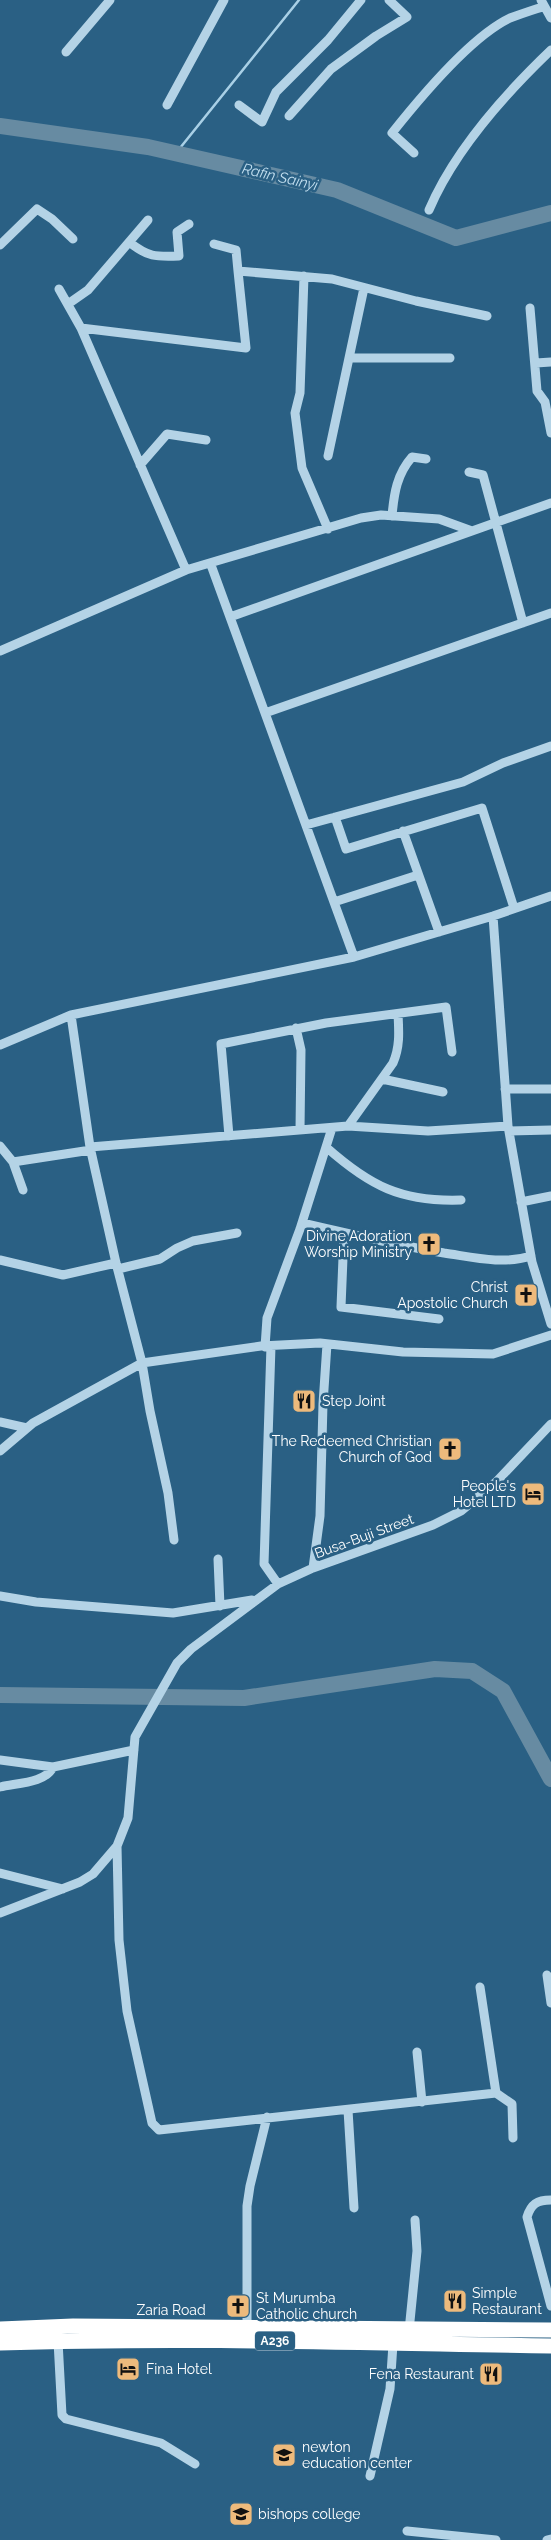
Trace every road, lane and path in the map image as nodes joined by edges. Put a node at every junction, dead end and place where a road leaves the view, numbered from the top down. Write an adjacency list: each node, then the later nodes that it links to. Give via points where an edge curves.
1 (110, 0): 8 (street)
2 (224, 0): 9 (street)
3 (361, 0): 10 (street, via 328,40 276,92 262,122)
4 (389, 0): 11 (street, via 407,18 331,69)
5 (542, 3): 6 (street); 12 (street, via 494,28 455,62 418,102 392,133)
6 (551, 18)
7 (551, 50): 13 (street, via 479,129 451,166)
8 (66, 52)
9 (167, 105)
10 (239, 105)
11 (289, 116)
12 (414, 153)
13 (429, 210)
14 (148, 220): 17 (street)
15 (189, 224): 17 (street, via 178,232 179,256 144,254)
16 (73, 239): 19 (street, via 52,218 37,209)
17 (129, 242): 24 (street, via 88,290)
18 (214, 244): 20 (street, via 236,250)
19 (0, 245)
20 (238, 271): 21 (street); 27 (street, via 246,348)
21 (304, 276): 22 (street, via 332,279); 41 (street, via 300,393 295,413 302,468)
22 (364, 288): 26 (street); 28 (street)
23 (59, 289): 24 (street)
24 (68, 304): 27 (street)
25 (530, 308): 31 (street)
26 (488, 316)
27 (82, 328): 36 (street)
28 (350, 358): 29 (street); 34 (street)
29 (450, 358)
30 (551, 362): 31 (street)
31 (536, 363): 32 (street, via 537,391 545,402)
32 (551, 433)
33 (206, 440): 36 (street, via 166,434)
34 (328, 456)
35 (426, 458): 39 (street, via 412,457 403,467)
36 (140, 465): 44 (street)
37 (470, 472): 40 (street, via 483,474)
38 (551, 502): 40 (street)
39 (392, 516): 41 (street, via 361,518); 42 (street, via 439,519)
40 (494, 523): 42 (street); 47 (street)
41 (328, 529): 43 (street)
42 (472, 531): 46 (street)
43 (211, 565): 44 (street); 46 (street)
44 (186, 570): 48 (street)
45 (551, 613): 47 (street)
46 (230, 617): 49 (street)
47 (523, 623): 49 (street)
48 (0, 651)
49 (265, 713): 52 (street)
50 (551, 746): 51 (street, via 463,782)
51 (335, 817): 52 (street); 53 (street, via 346,849)
52 (306, 825): 56 (street)
53 (403, 831): 54 (street); 57 (street, via 482,808)
54 (418, 875): 56 (street); 59 (street)
55 (551, 896): 57 (street)
56 (334, 902): 60 (street)
57 (514, 908): 58 (street)
58 (493, 916): 59 (street); 67 (street)
59 (439, 932): 60 (street)
60 (354, 957): 62 (street)
61 (398, 1014): 63 (street); 65 (street, via 446,1007); 66 (street, via 398,1052)
62 (71, 1015): 64 (street); 78 (street)
63 (296, 1028): 73 (street, via 301,1050); 75 (street, via 221,1044)
64 (0, 1045)
65 (452, 1052)
66 (382, 1079): 69 (street); 70 (street)
67 (506, 1089): 68 (street); 72 (street)
68 (551, 1089)
69 (443, 1092)
70 (348, 1126): 71 (street); 72 (street, via 428,1131)
71 (332, 1128): 73 (street); 77 (street)
72 (508, 1128): 74 (street); 83 (street)
73 (300, 1130): 75 (street)
74 (551, 1130)
75 (228, 1136): 78 (street)
76 (0, 1146): 79 (street)
77 (326, 1147): 82 (street, via 352,1170 393,1192 413,1198); 84 (street)
78 (91, 1148): 79 (street); 89 (street)
79 (13, 1162): 80 (street)
80 (23, 1190)
81 (551, 1196): 83 (street)
82 (461, 1200)
83 (521, 1202): 87 (street)
84 (302, 1223): 86 (street); 94 (street, via 267,1318)
85 (237, 1233): 89 (street, via 192,1241 160,1259)
86 (344, 1233): 87 (street, via 493,1260 520,1260); 90 (street, via 341,1307)
87 (531, 1256): 91 (street)
88 (0, 1260): 89 (street, via 64,1275)
89 (117, 1266): 95 (street)
90 (439, 1318)
91 (551, 1324)
92 (551, 1335): 93 (street, via 493,1354 403,1352)
93 (327, 1344): 94 (street); 102 (street, via 320,1516)
94 (268, 1346): 95 (street); 103 (street, via 264,1564)
95 (142, 1363): 98 (street); 100 (street)
96 (0, 1422): 98 (street)
97 (551, 1424): 102 (street, Busa-Buji Street, via 496,1482 454,1515 395,1540)
98 (27, 1428): 99 (street)
99 (0, 1451)
100 (174, 1540)
101 (218, 1559): 106 (street)
102 (313, 1568): 103 (street, Busa-Buji Street)
103 (278, 1584): 105 (street, Busa-Buji Street)
104 (0, 1596): 106 (street, via 173,1613)
105 (254, 1600): 106 (street); 107 (street, Busa-Buji Street, via 177,1662 140,1726)
106 (220, 1606)
107 (134, 1750): 109 (street); 111 (street, Busa-Buji Street, via 128,1818)
108 (0, 1760): 109 (street)
109 (53, 1767): 110 (street, via 44,1777)
110 (0, 1787)
111 (117, 1846): 113 (street, via 93,1874); 122 (street, via 119,1940 127,2011 152,2123 165,2131)
112 (0, 1873): 113 (street)
113 (64, 1889): 114 (street)
114 (0, 1913)
115 (547, 1975): 117 (street)
116 (480, 1987): 119 (street)
117 (551, 2003)
118 (417, 2052): 120 (street)
119 (496, 2093): 120 (street); 123 (street, via 512,2104)
120 (422, 2102): 121 (street)
121 (348, 2110): 122 (street); 125 (street)
122 (267, 2118): 128 (street, via 247,2206)
123 (513, 2138)
124 (551, 2200): 127 (street, via 539,2200 530,2207 527,2217)
125 (354, 2208)
126 (415, 2220): 131 (street, via 417,2251)
127 (551, 2306)
128 (247, 2327): 129 (highway, Zaria Road / A236); 132 (highway, Zaria Road / A236)
129 (0, 2328)
130 (551, 2330): 131 (highway, Zaria Road / A236)
131 (409, 2331): 132 (highway, Zaria Road / A236)
132 (377, 2337): 133 (highway, A236); 135 (highway, A236)
133 (58, 2341): 134 (highway, A236); 137 (street, via 62,2415 66,2420 161,2443)
134 (0, 2344)
135 (394, 2344): 136 (highway, A236); 138 (street, via 390,2388)
136 (551, 2346)
137 (195, 2464)
138 (370, 2476)
139 (407, 2530): 140 (street)
140 (457, 2538): 142 (street)
141 (551, 2539): 143 (street)
142 (496, 2540)
143 (547, 2540)

